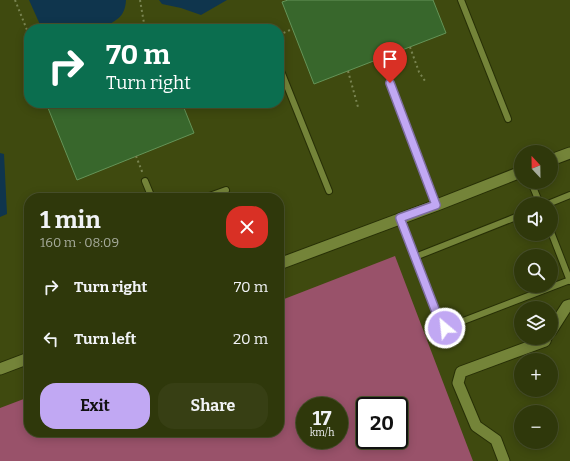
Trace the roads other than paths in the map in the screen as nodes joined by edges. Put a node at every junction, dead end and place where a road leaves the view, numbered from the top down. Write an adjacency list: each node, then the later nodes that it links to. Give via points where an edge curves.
1 (461, 0): 4 (lane)
2 (284, 78): 10 (lane)
3 (390, 83): 15 (lane)
4 (508, 119)
5 (570, 153): 6 (street)
6 (558, 157)
7 (514, 175): 15 (street)
8 (146, 181): 11 (lane)
9 (226, 190): 12 (lane)
10 (329, 191)
11 (150, 193)
12 (218, 193)
13 (570, 195): 14 (lane)
14 (558, 200)
15 (436, 205): 16 (street)
16 (400, 218): 19 (lane); 20 (street)
17 (514, 218): 19 (lane)
18 (555, 241): 21 (lane)
19 (415, 257): 21 (lane, via 441,325 445,328)
20 (284, 262)
21 (570, 280)
22 (570, 304): 23 (street)
23 (558, 321)
24 (533, 345): 27 (street, via 461,372 458,383 476,426 496,440)
25 (24, 360): 26 (street)
26 (0, 368)
27 (504, 461)

